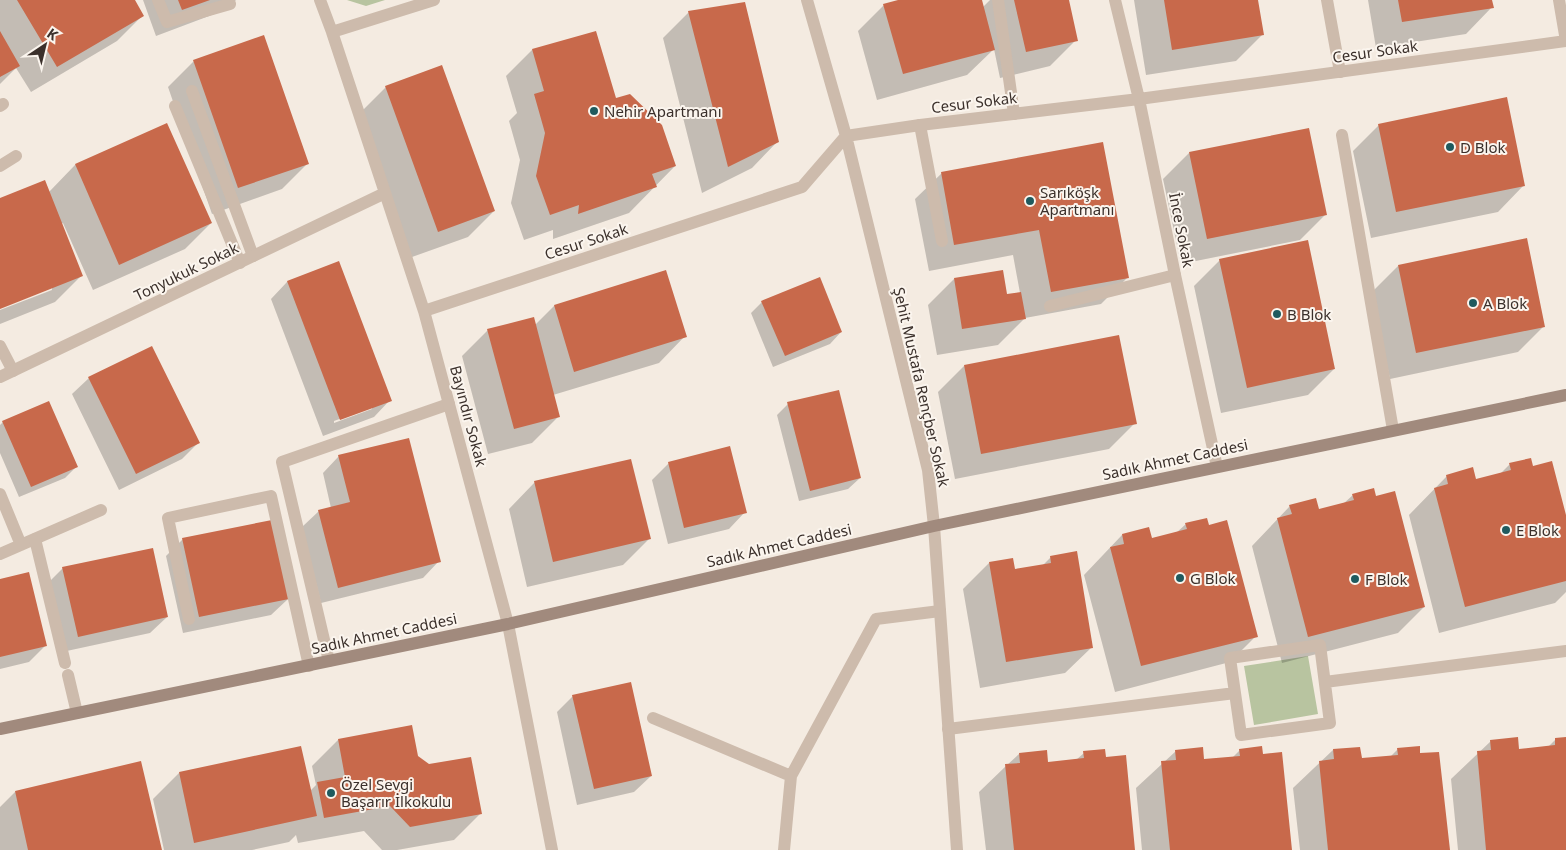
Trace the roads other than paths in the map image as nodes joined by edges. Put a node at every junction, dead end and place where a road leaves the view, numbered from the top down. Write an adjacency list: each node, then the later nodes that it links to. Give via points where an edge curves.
1 (158, 0): 9 (street, via 167,22)
2 (320, 0): 10 (street, Bayındır Sokak)
3 (434, 0): 10 (street)
4 (807, 0): 19 (street, Şehit Mustafa Rençber Sokak)
5 (998, 0): 16 (street)
6 (1116, 0): 14 (street, İnce Sokak)
7 (1327, 0): 12 (street)
8 (1559, 0): 11 (street)
9 (230, 4)
10 (332, 32): 22 (street, Bayındır Sokak)
11 (1566, 41): 12 (street, Cesur Sokak)
12 (1340, 72): 14 (street, Cesur Sokak)
13 (192, 90): 24 (street)
14 (1139, 99): 16 (street, Cesur Sokak); 26 (street, İnce Sokak)
15 (175, 106): 25 (street)
16 (1014, 114): 17 (street, Cesur Sokak)
17 (920, 125): 19 (street, Cesur Sokak); 23 (street)
18 (1342, 135): 34 (street)
19 (846, 136): 28 (street, Cesur Sokak, via 802,187); 38 (street, Şehit Mustafa Rençber Sokak, via 928,470)
20 (16, 156): 21 (street)
21 (0, 166)
22 (385, 193): 24 (street, Tonyukuk Sokak); 28 (street, Bayındır Sokak)
23 (942, 241)
24 (253, 256): 25 (street, Tonyukuk Sokak)
25 (240, 262): 30 (street, Tonyukuk Sokak)
26 (1175, 275): 27 (street); 35 (street, İnce Sokak)
27 (1050, 306)
28 (424, 311): 33 (street, Bayındır Sokak)
29 (0, 346): 30 (street)
30 (13, 371): 31 (street, Tonyukuk Sokak)
31 (0, 377)
32 (1566, 395): 34 (main road, Sadık Ahmet Caddesi)
33 (449, 404): 44 (street, Bayındır Sokak); 46 (street, via 282,462)
34 (1393, 430): 35 (main road, Sadık Ahmet Caddesi)
35 (1217, 467): 38 (main road, Sadık Ahmet Caddesi)
36 (0, 494): 40 (street)
37 (101, 510): 39 (street)
38 (934, 526): 42 (street, Şehit Mustafa Rençber Sokak); 44 (main road, Sadık Ahmet Caddesi)
39 (35, 539): 40 (street); 50 (street)
40 (21, 545): 41 (street)
41 (0, 554)
42 (940, 610): 53 (street, Şehit Mustafa Rençber Sokak); 54 (street, via 876,619)
43 (189, 620): 47 (street, via 168,518 271,496)
44 (508, 624): 46 (main road, Sadık Ahmet Caddesi); 55 (street, Bayındır Sokak)
45 (1566, 651): 48 (street)
46 (329, 661): 47 (main road, Sadık Ahmet Caddesi)
47 (309, 666): 50 (main road, Sadık Ahmet Caddesi)
48 (1325, 682): 49 (street, via 1320,645 1230,658); 49 (street, via 1330,723 1241,735)
49 (1235, 693): 53 (street)
50 (77, 713): 52 (main road, Sadık Ahmet Caddesi)
51 (653, 718): 54 (street)
52 (0, 729)
53 (948, 729): 57 (street, Şehit Mustafa Rençber Sokak)
54 (791, 776): 56 (street)
55 (552, 850)
56 (784, 850)
57 (957, 850)

